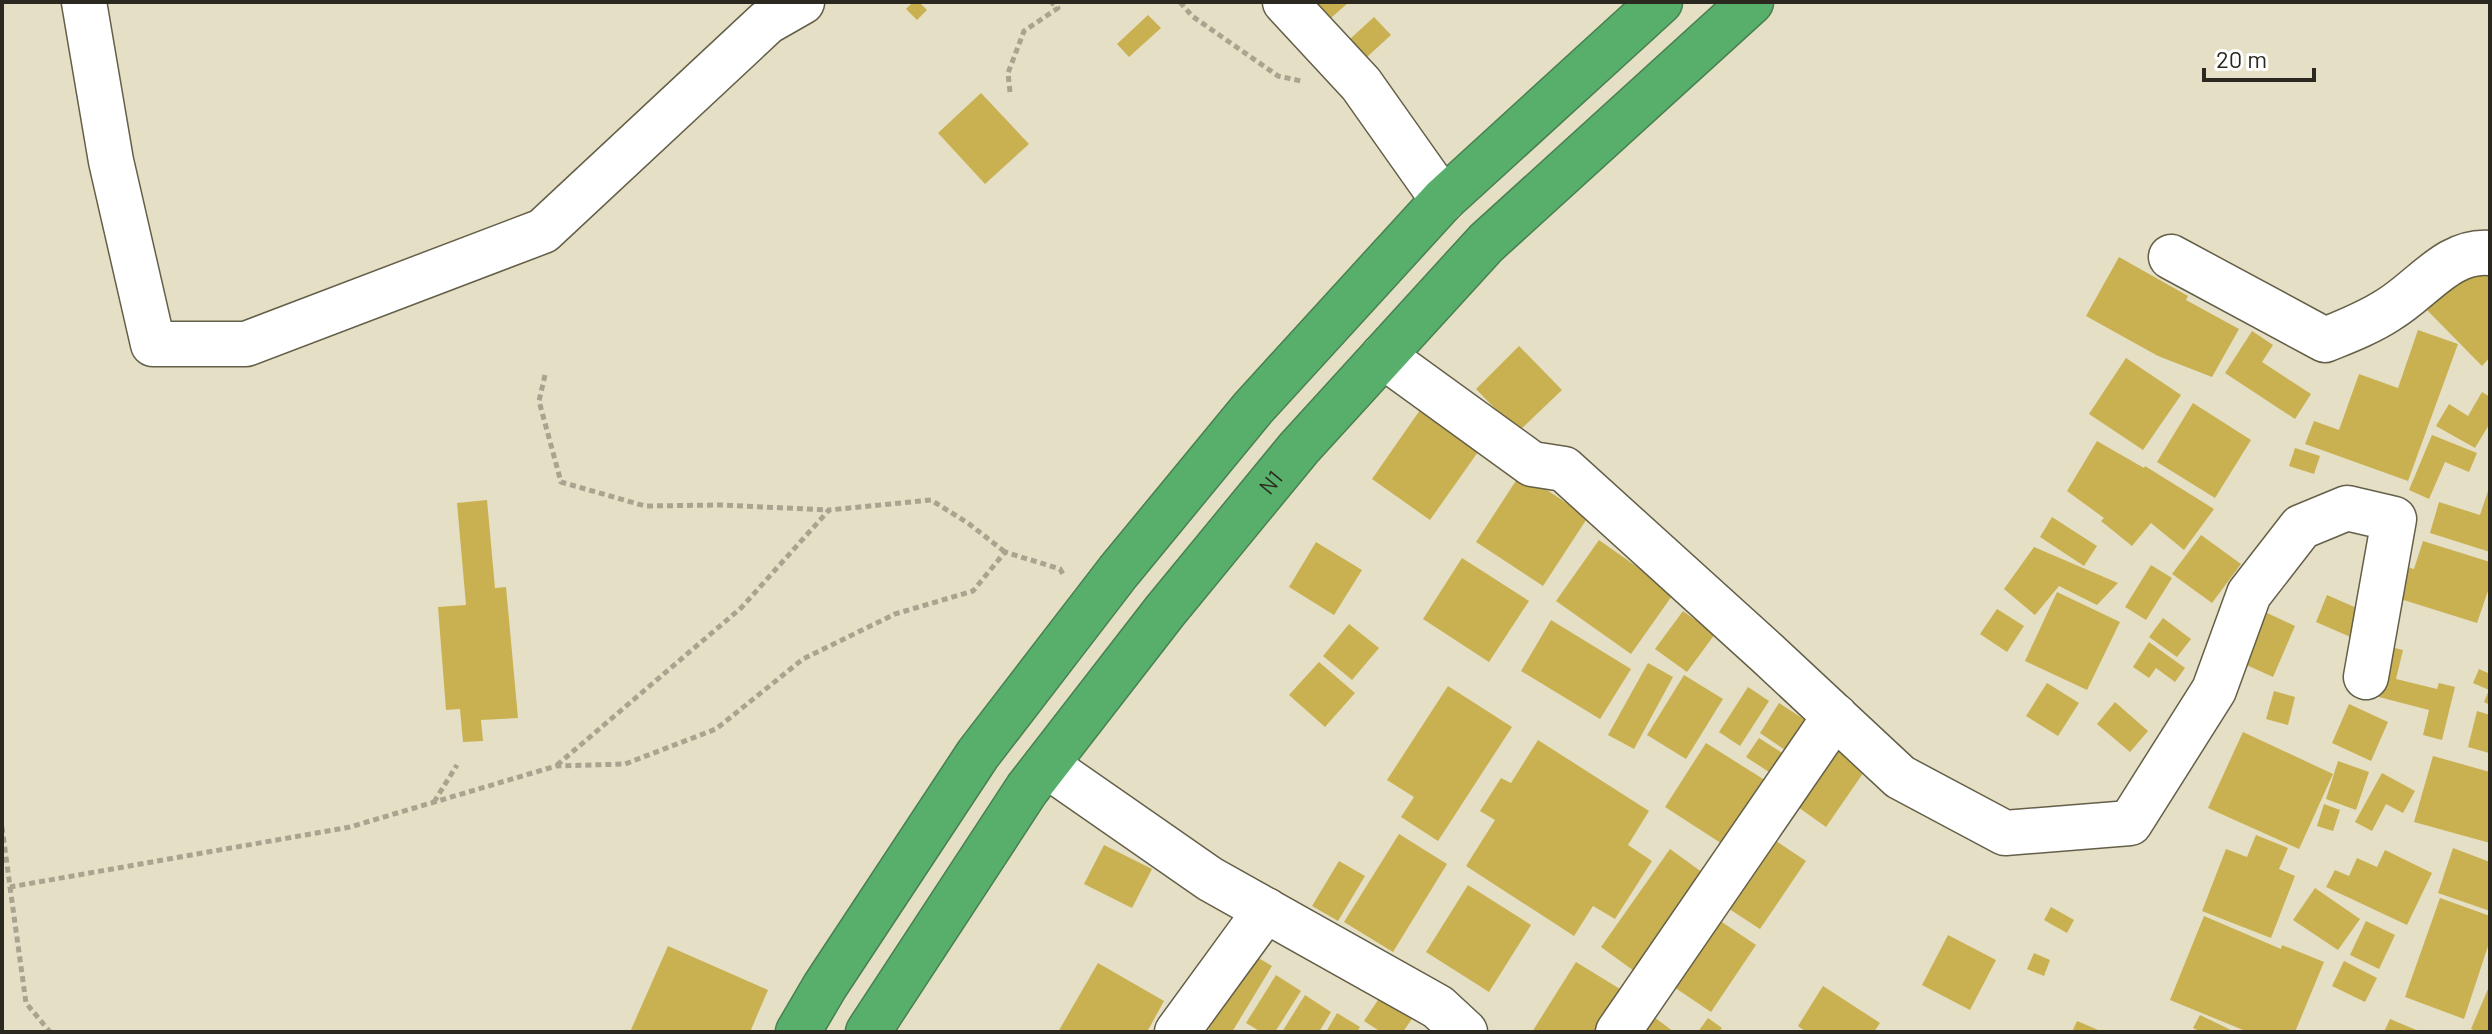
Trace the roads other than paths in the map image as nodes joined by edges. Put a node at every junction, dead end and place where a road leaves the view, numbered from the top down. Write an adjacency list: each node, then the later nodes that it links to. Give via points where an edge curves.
1 (84, 2): 2 (street, via 111,161 153,344 246,344 543,231 767,22)
2 (802, 2)
3 (1285, 2): 6 (street, via 1361,84)
4 (1660, 2): 6 (highway)
5 (1751, 2): 9 (highway, N1 / N1, via 1486,243)
6 (1443, 200): 14 (highway, via 1253,408 1085,614 978,754)
7 (2490, 253): 8 (street, via 2460,256 2390,309 2325,340)
8 (2171, 257)
9 (1383, 356): 11 (street, via 1532,464 1564,469); 12 (highway, N1 / N1, via 1280,471)
10 (2366, 677): 11 (street, via 2394,519 2347,508 2301,527 2249,594 2214,690 2130,823 2005,833 1900,777)
11 (1835, 716): 18 (street)
12 (1046, 765): 13 (street, via 1210,879); 15 (highway, N1 / N1)
13 (1266, 910): 16 (street); 17 (street, via 1438,1007)
14 (798, 1032)
15 (868, 1032)
16 (1177, 1032)
17 (1465, 1032)
18 (1618, 1032)

